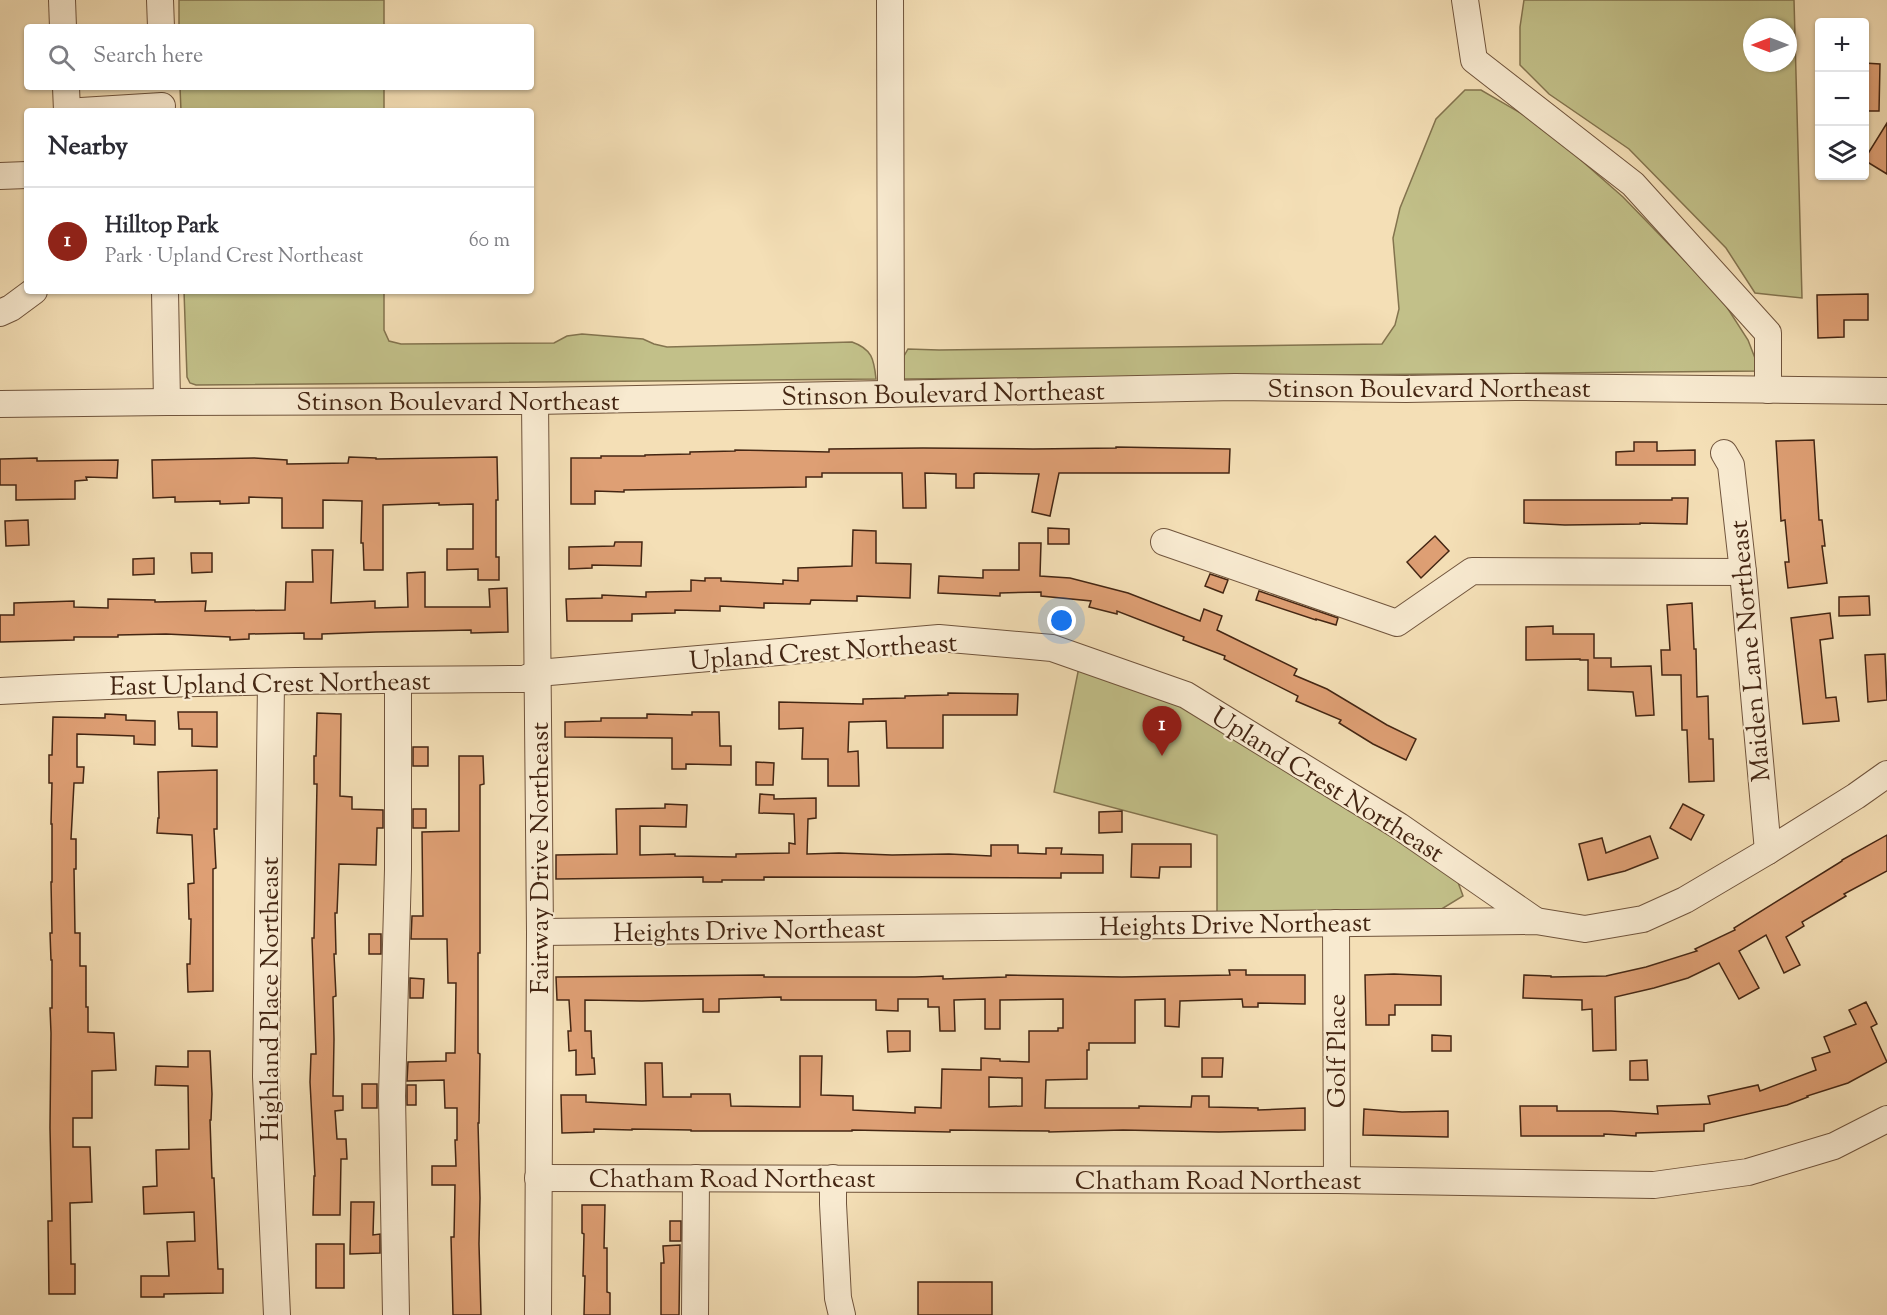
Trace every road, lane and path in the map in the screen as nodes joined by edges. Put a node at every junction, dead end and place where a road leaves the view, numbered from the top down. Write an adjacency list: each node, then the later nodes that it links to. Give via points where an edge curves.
1 (62, 0): 5 (street)
2 (160, 0): 6 (street)
3 (890, 0): 18 (street)
4 (1465, 0): 16 (street, via 1474,60 1633,183 1768,333)
5 (63, 24)
6 (161, 24)
7 (66, 90): 9 (street)
8 (162, 101): 10 (street)
9 (68, 108)
10 (105, 108)
11 (24, 175): 12 (street)
12 (0, 176)
13 (30, 294): 15 (street)
14 (165, 294): 20 (street)
15 (0, 313)
16 (1768, 390): 17 (street, Stinson Boulevard Northeast); 18 (street, Stinson Boulevard Northeast, via 1235,387)
17 (1887, 391)
18 (891, 394): 19 (street, Stinson Boulevard Northeast)
19 (535, 401): 20 (street, Stinson Boulevard Northeast); 25 (street, Fairway Drive Northeast)
20 (166, 402): 21 (street, Stinson Boulevard Northeast)
21 (0, 404)
22 (1724, 453): 24 (street, Maiden Lane Northeast, via 1731,465)
23 (1164, 542): 24 (street, via 1397,623 1472,571)
24 (1743, 572): 30 (street, Maiden Lane Northeast)
25 (538, 673): 26 (street, East Upland Crest Northeast, via 524,679); 31 (street, Upland Crest Northeast, via 939,638 1052,648 1186,695 1400,826); 33 (street, Fairway Drive Northeast)
26 (398, 680): 27 (street, East Upland Crest Northeast); 40 (street, via 392,1096)
27 (271, 682): 28 (street, East Upland Crest Northeast); 39 (street, Highland Place Northeast, via 266,1077)
28 (0, 691)
29 (1887, 774): 30 (street, Heights Drive Northeast)
30 (1768, 851): 31 (street, Heights Drive Northeast, via 1643,920 1585,929)
31 (1536, 921): 32 (street, Heights Drive Northeast)
32 (1336, 922): 33 (street, Heights Drive Northeast); 38 (street, Golf Place)
33 (540, 932): 35 (street, Fairway Drive Northeast)
34 (1887, 1119): 38 (street, Chatham Road Northeast, via 1834,1146 1748,1172 1654,1185)
35 (538, 1178): 36 (street, Chatham Road Northeast); 41 (street, Fairway Drive Northeast)
36 (696, 1178): 37 (street, Chatham Road Northeast); 42 (street)
37 (833, 1178): 38 (street, Chatham Road Northeast); 43 (street)
38 (1336, 1180)
39 (277, 1315)
40 (396, 1315)
41 (538, 1315)
42 (695, 1315)
43 (841, 1315)

